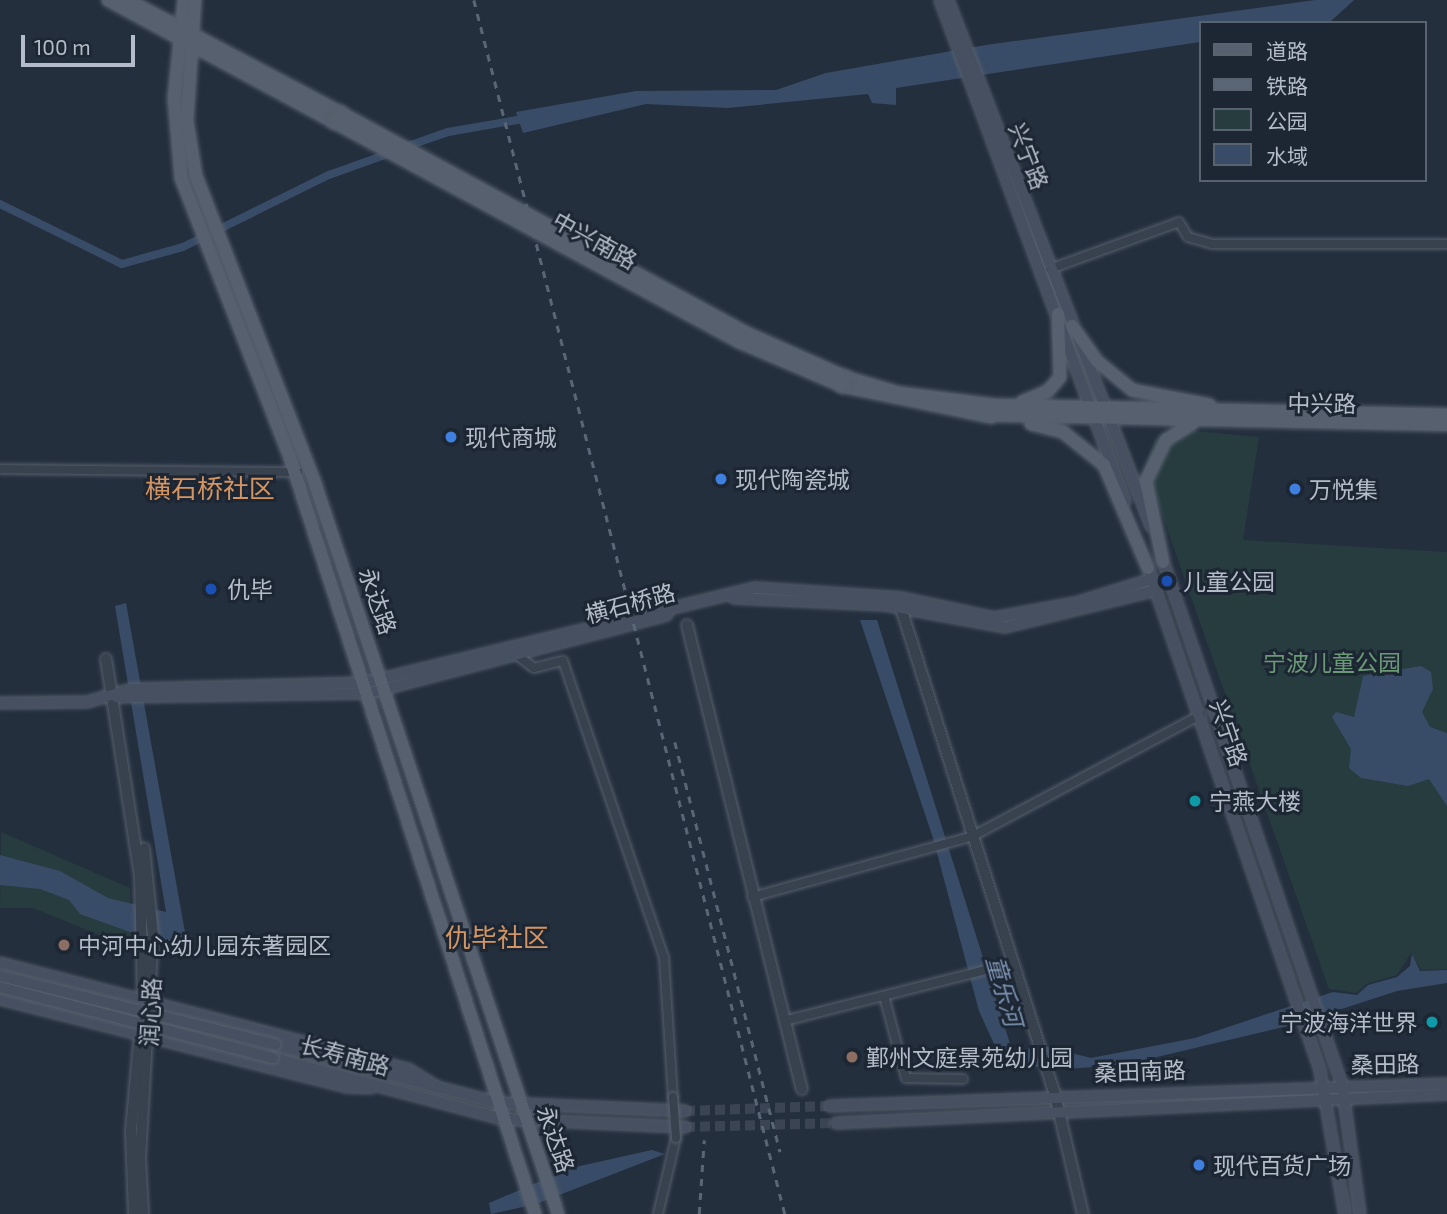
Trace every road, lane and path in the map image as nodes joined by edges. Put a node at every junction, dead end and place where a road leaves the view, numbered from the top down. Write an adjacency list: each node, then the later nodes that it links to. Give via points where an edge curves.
1 (108, 0): 7 (main road, 中兴南路)
2 (128, 0): 7 (main road, 中兴南路)
3 (184, 0): 7 (main road, 永达路)
4 (195, 0): 9 (main road, 永达路)
5 (940, 0): 8 (main road, 兴宁路)
6 (948, 0): 8 (main road, 兴宁路)
7 (181, 32): 9 (main road, 中兴南路); 25 (main road, 永达路, via 174,134 195,219)
8 (955, 33): 10 (main road, 兴宁路)
9 (194, 40): 17 (main road, 中兴南路, bridge, via 740,342 843,382); 26 (main road, 永达路, via 187,121 208,214)
10 (983, 109): 12 (main road, 兴宁路); 13 (main road, 兴宁路)
11 (1447, 244): 12 (street, via 1212,244 1188,237 1179,222)
12 (1050, 270): 14 (main road, 兴宁路)
13 (1058, 314): 15 (main road, 兴宁路, via 1064,364); 19 (main road, 兴宁路)
14 (1072, 326): 16 (main road, 兴宁路, via 1097,361); 20 (main road, 兴宁路)
15 (1056, 383): 17 (main road, 中兴南路, via 1036,398)
16 (1132, 390): 18 (main road, 中兴路)
17 (985, 410): 19 (main road, 中兴路); 28 (main road, 中兴南路, via 1063,432 1086,447 1111,476)
18 (1219, 411): 20 (main road, 中兴路); 21 (main road, 中兴路)
19 (1094, 413): 20 (main road, 中兴路); 28 (main road, 兴宁路)
20 (1111, 414): 22 (main road, 中兴路); 27 (main road, 兴宁路)
21 (1447, 415)
22 (1196, 422): 23 (main road, 中兴路); 27 (main road, via 1157,453 1147,494)
23 (1447, 425)
24 (0, 469): 25 (street)
25 (295, 472): 26 (street); 34 (main road, 永达路)
26 (311, 472): 33 (main road, 永达路)
27 (1163, 562): 55 (main road, 兴宁路)
28 (1152, 579): 29 (main road, 横石桥路, via 1014,627); 33 (main road, 横石桥路, via 1076,603 994,618 901,598 755,588); 37 (main road, 兴宁路)
29 (901, 608): 31 (main road, 横石桥路, via 740,597); 39 (street)
30 (687, 625): 40 (street)
31 (514, 653): 33 (main road, 横石桥路); 72 (street, bridge, via 534,668 563,661 664,958 676,1138)
32 (106, 659): 35 (street, 润心路)
33 (384, 684): 34 (main road, 横石桥路); 60 (main road, 永达路)
34 (367, 688): 35 (main road, 横石桥路, via 132,689); 59 (main road, 永达路)
35 (113, 697): 36 (main road, 横石桥路); 38 (street, 润心路)
36 (0, 703)
37 (1200, 715): 39 (street); 56 (main road, 兴宁路)
38 (134, 812): 47 (street, 润心路); 69 (street, 润心路, via 153,935 140,1158)
39 (973, 836): 40 (street); 42 (street)
40 (752, 897): 48 (street)
41 (0, 963): 47 (main road)
42 (1010, 964): 45 (street); 58 (street)
43 (0, 976): 53 (main road, 长寿南路, bridge)
44 (0, 987): 52 (main road, 长寿南路, bridge)
45 (884, 996): 48 (street); 50 (street, via 906,1078)
46 (0, 999): 49 (main road)
47 (143, 999): 49 (street, 润心路); 53 (main road, via 408,1069)
48 (784, 1021): 54 (street)
49 (140, 1035): 52 (main road, via 347,1087); 68 (street, 润心路, via 131,1130)
50 (963, 1079)
51 (1447, 1084): 55 (main road, 桑田路)
52 (389, 1088): 64 (main road, 长寿南路)
53 (439, 1088): 59 (main road, 长寿南路)
54 (802, 1089)
55 (1343, 1090): 56 (main road, 桑田路); 57 (main road, 桑田路); 75 (main road, 兴宁路)
56 (1326, 1091): 58 (main road, 桑田南路); 63 (main road, 桑田南路); 74 (main road, 兴宁路)
57 (1447, 1094)
58 (1055, 1095): 61 (main road, 桑田南路); 63 (street)
59 (499, 1103): 60 (main road, 长寿南路); 64 (main road, 永达路)
60 (522, 1105): 62 (main road, 长寿南路); 65 (main road, 永达路)
61 (830, 1106)
62 (685, 1111)
63 (1059, 1112): 66 (main road, 桑田南路); 73 (street)
64 (503, 1119): 65 (main road, 长寿南路); 70 (main road, 永达路)
65 (528, 1121): 67 (main road, 长寿南路); 71 (main road, 永达路)
66 (836, 1123)
67 (685, 1128)
68 (134, 1214)
69 (143, 1214)
70 (535, 1214)
71 (558, 1214)
72 (658, 1214)
73 (1083, 1214)
74 (1345, 1214)
75 (1360, 1214)

